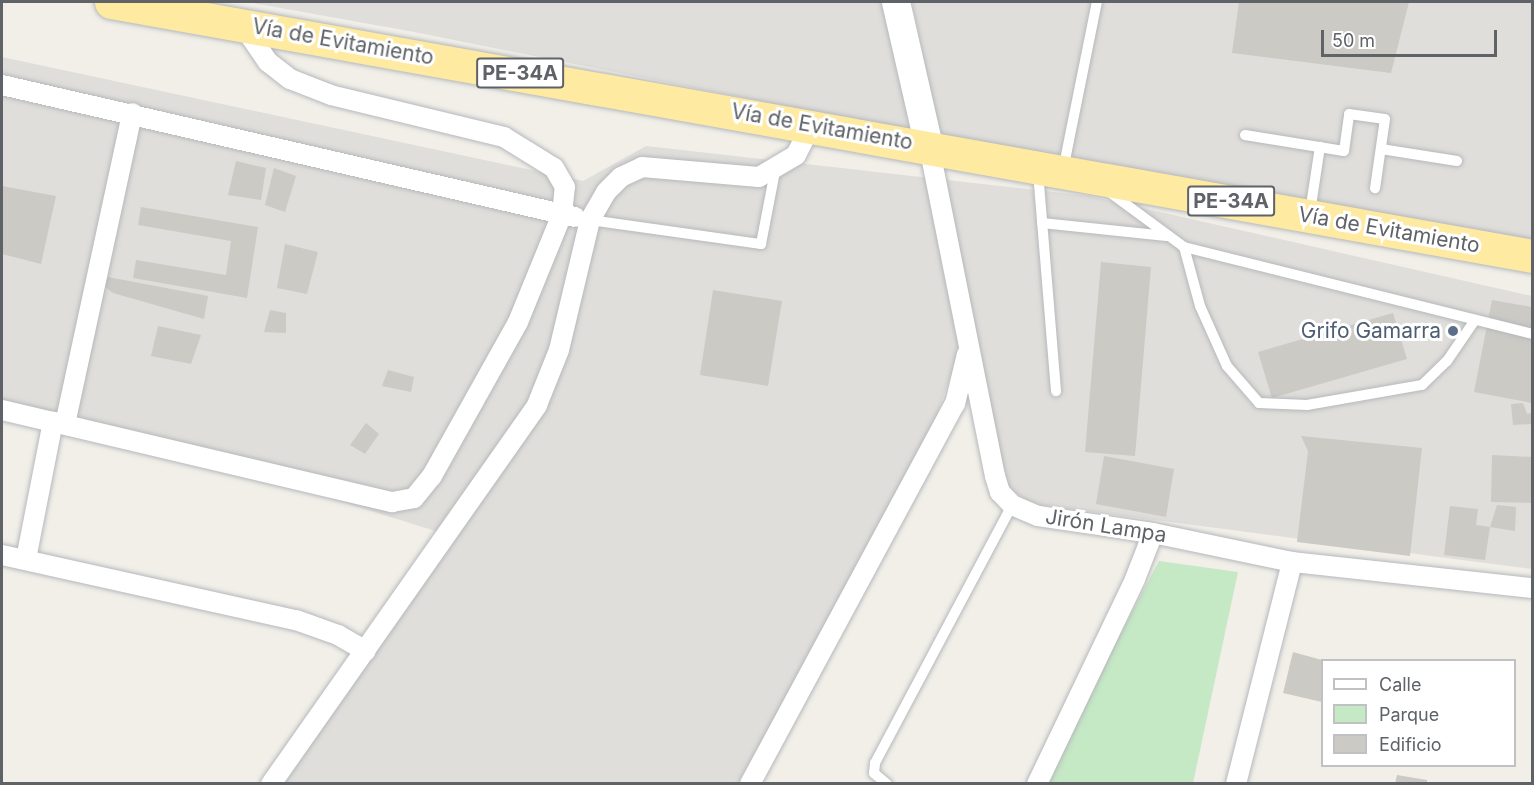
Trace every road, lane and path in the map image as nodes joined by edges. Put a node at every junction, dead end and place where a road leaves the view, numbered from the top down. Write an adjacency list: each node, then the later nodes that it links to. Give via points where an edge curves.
1 (111, 2): 4 (highway, Vía de Evitamiento / PE-34A)
2 (896, 2): 9 (main road)
3 (1097, 2): 13 (lane)
4 (242, 24): 7 (highway, Vía de Evitamiento / PE-34A); 16 (street, via 268,62 290,79 331,95 504,137 533,153 554,168 565,187)
5 (2, 85): 6 (street)
6 (132, 113): 16 (street); 28 (street)
7 (811, 124): 9 (highway, Vía de Evitamiento / PE-34A); 14 (street, via 796,155)
8 (1245, 135): 10 (lane)
9 (929, 146): 13 (highway, Vía de Evitamiento / PE-34A); 25 (street)
10 (1320, 147): 11 (lane, via 1344,150 1349,114 1386,119); 17 (lane)
11 (1381, 149): 12 (lane); 15 (lane)
12 (1457, 161)
13 (1062, 170): 17 (highway, Vía de Evitamiento / PE-34A); 19 (lane); 20 (lane)
14 (775, 171): 18 (street, via 759,177 642,167 621,177 606,192); 18 (lane, via 761,244)
15 (1375, 188)
16 (562, 214): 18 (street); 28 (street, via 519,322 432,477 414,498 392,502)
17 (1310, 215): 22 (highway, Vía de Evitamiento / PE-34A)
18 (590, 220): 35 (street, via 569,316 537,405)
19 (1042, 223): 20 (lane); 26 (lane)
20 (1166, 236): 21 (lane)
21 (1184, 247): 23 (lane); 23 (lane, via 1200,306 1227,366 1259,403 1306,405 1422,385 1447,361)
22 (1533, 256)
23 (1475, 320): 24 (lane)
24 (1533, 334)
25 (968, 349): 29 (street, via 995,476 1000,492); 37 (street, via 955,404)
26 (1056, 391)
27 (2, 410): 28 (street)
28 (59, 423): 32 (street)
29 (1012, 505): 30 (street, Jirón Lampa, via 1038,516); 38 (lane, via 874,763 874,772)
30 (1153, 533): 33 (street, Jirón Lampa); 39 (street)
31 (2, 555): 32 (street)
32 (26, 559): 35 (street, via 296,621 338,635)
33 (1293, 562): 34 (street, Jirón Lampa); 40 (street)
34 (1533, 588)
35 (366, 651): 36 (street)
36 (271, 783)
37 (750, 783)
38 (887, 783)
39 (1038, 783)
40 (1236, 783)

